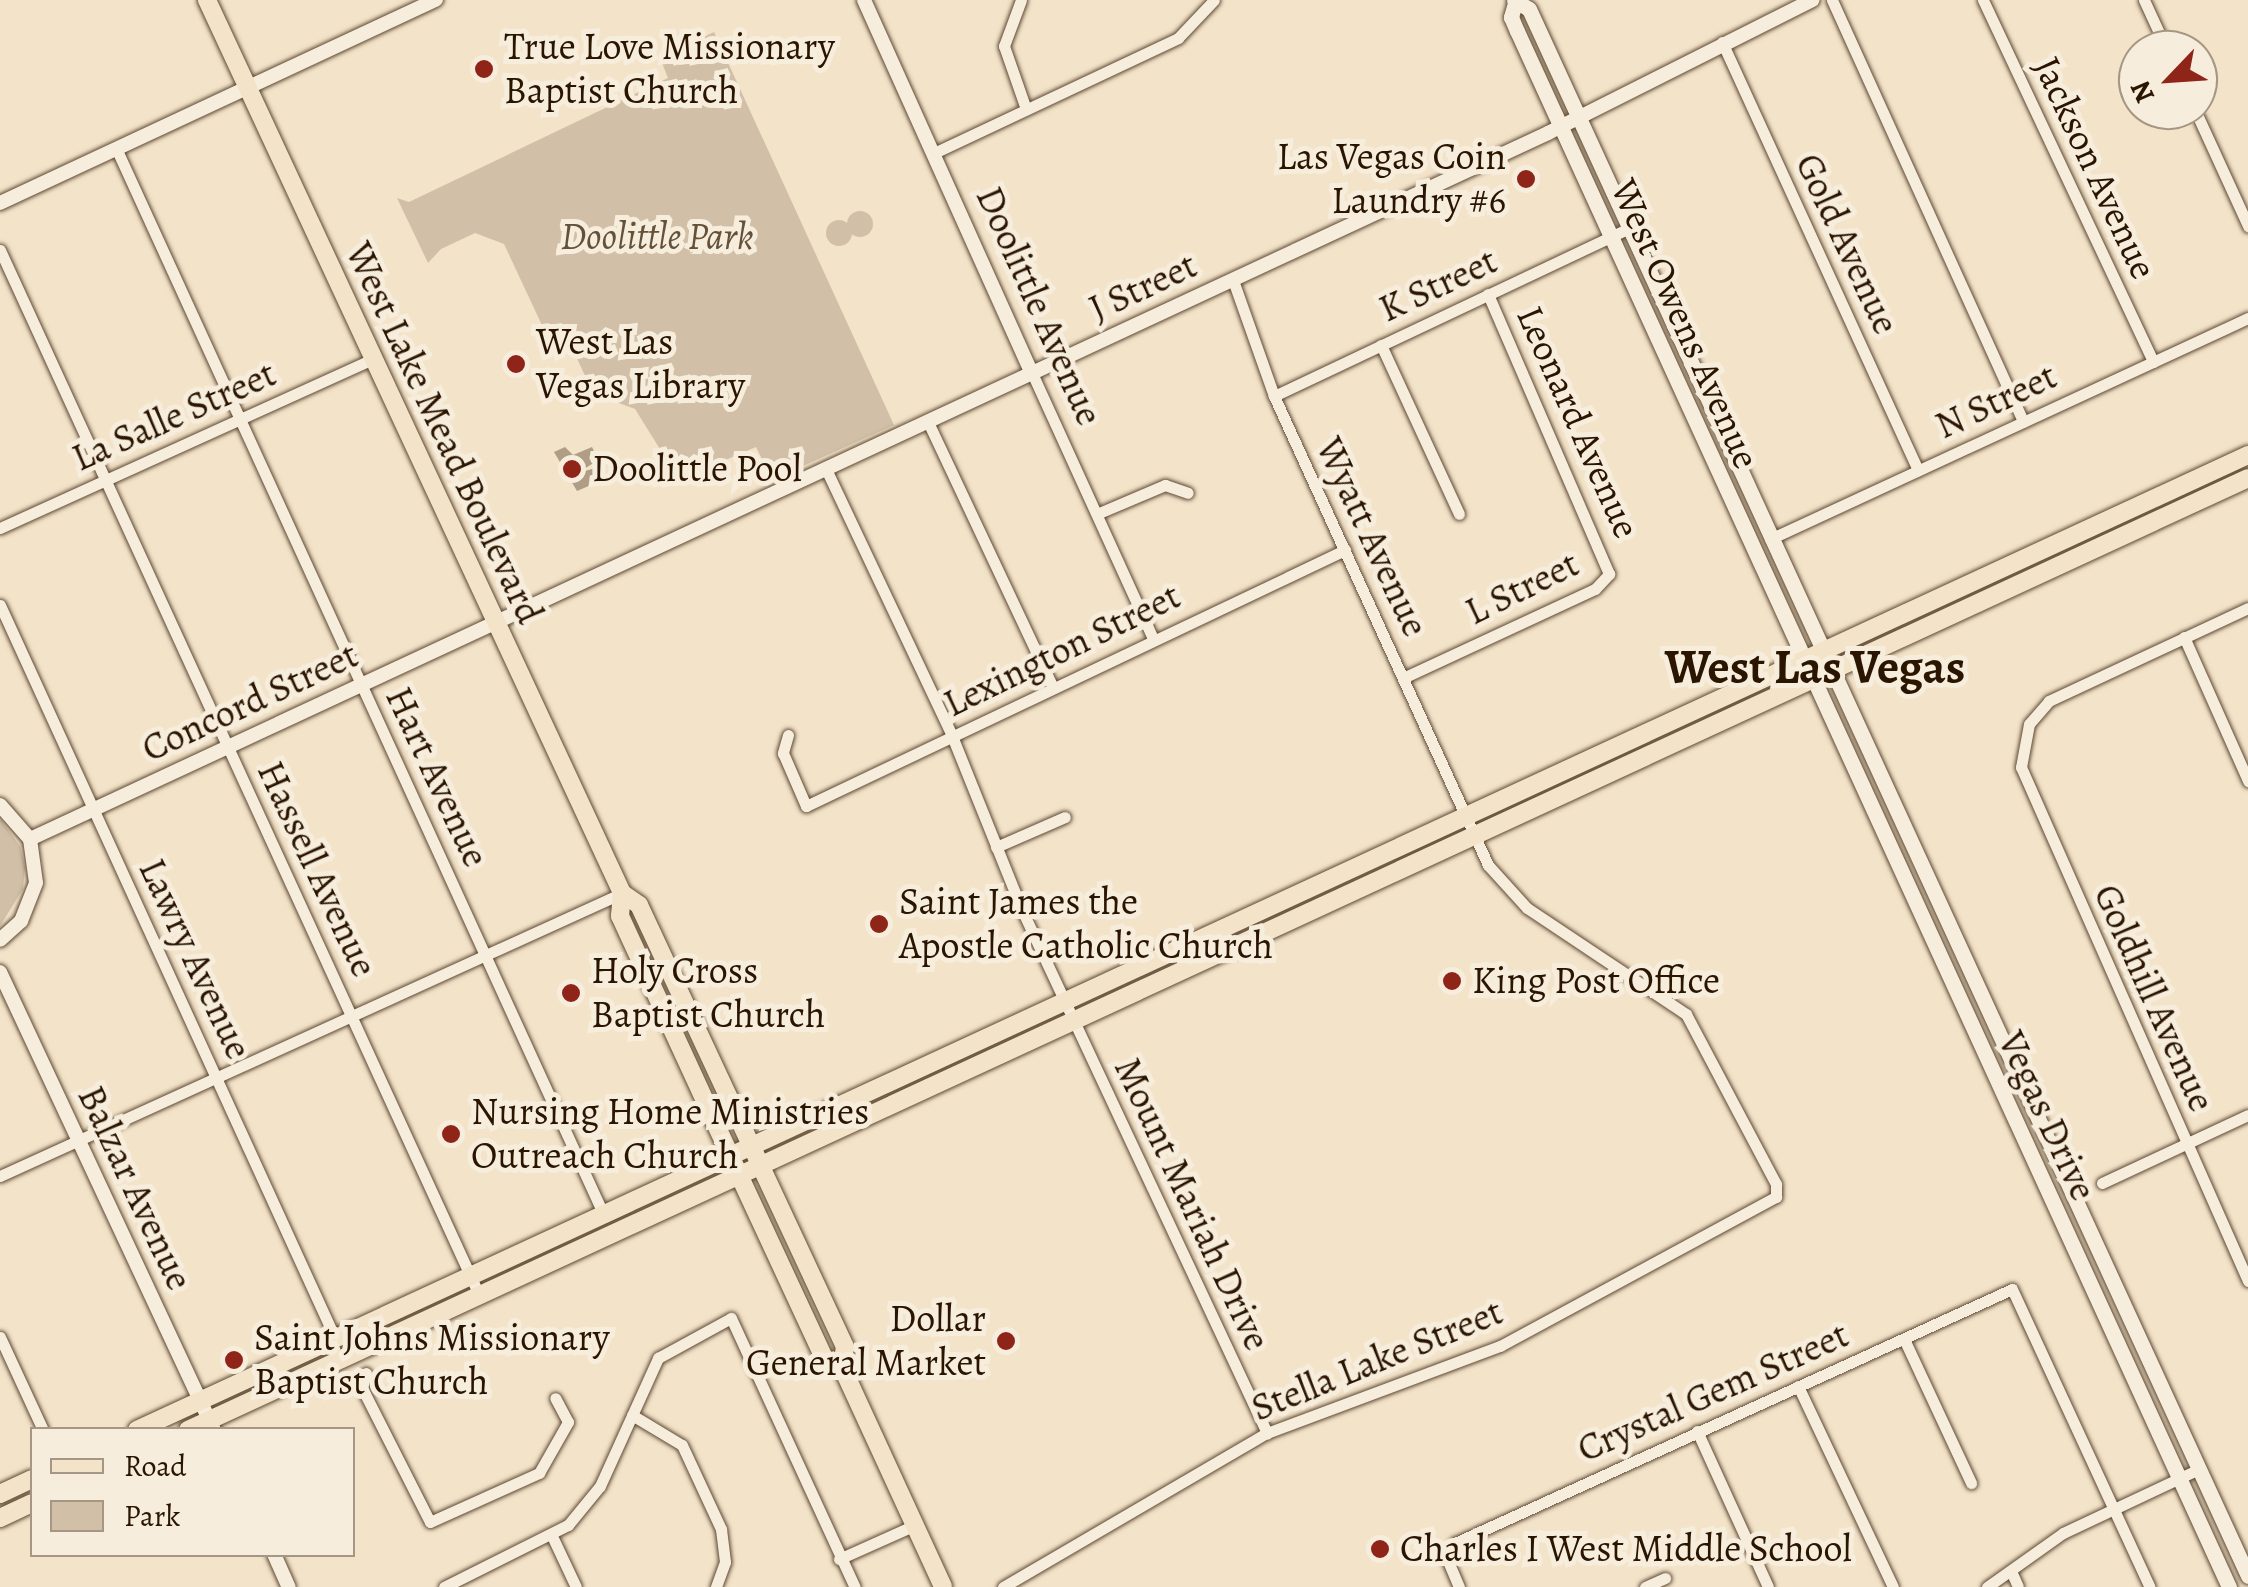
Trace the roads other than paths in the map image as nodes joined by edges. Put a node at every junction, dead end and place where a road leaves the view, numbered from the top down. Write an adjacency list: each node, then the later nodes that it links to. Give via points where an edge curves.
1 (207, 0): 13 (main road, West Lake Mead Boulevard)
2 (436, 0): 13 (street)
3 (864, 0): 19 (street, Doolittle Avenue)
4 (1020, 0): 14 (street, via 1004,46)
5 (1214, 0): 14 (street, via 1178,38)
6 (1812, 0): 12 (street, J Street)
7 (1832, 0): 37 (street)
8 (1983, 0): 30 (street, Jackson Avenue)
9 (2144, 0): 11 (street)
10 (1515, 1): 15 (main road, West Owens Avenue, via 1529,10); 16 (main road, West Owens Avenue, via 1511,17)
11 (2158, 30)
12 (1722, 42): 15 (street, J Street); 40 (street, Gold Avenue)
13 (249, 88): 18 (street); 29 (main road, West Lake Mead Boulevard)
14 (1026, 110): 19 (street)
15 (1578, 118): 16 (street, J Street); 22 (main road, West Owens Avenue)
16 (1560, 127): 23 (main road, West Owens Avenue); 25 (street, J Street)
17 (2204, 130): 21 (street)
18 (116, 148): 20 (street); 35 (street, Hart Avenue)
19 (934, 153): 31 (street, Doolittle Avenue)
20 (0, 203)
21 (2248, 226)
22 (1628, 230): 23 (street, K Street); 32 (main road, West Owens Avenue)
23 (1610, 238): 26 (street, K Street); 33 (main road, West Owens Avenue)
24 (0, 250): 42 (street, Hassell Avenue)
25 (1233, 280): 31 (street, J Street); 34 (street, Wyatt Avenue)
26 (1488, 294): 28 (street, K Street); 50 (street, Leonard Avenue)
27 (2248, 318): 30 (street, N Street)
28 (1381, 345): 34 (street, K Street); 46 (street)
29 (374, 358): 35 (street, La Salle Street); 53 (main road, West Lake Mead Boulevard)
30 (2153, 362): 37 (street, N Street)
31 (1032, 373): 36 (street, J Street); 45 (street, Doolittle Avenue)
32 (1696, 376): 33 (main road); 48 (main road, West Owens Avenue)
33 (1677, 385): 43 (main road, West Owens Avenue)
34 (1274, 396): 49 (street, Wyatt Avenue)
35 (240, 418): 42 (street, La Salle Street); 60 (street, Hart Avenue)
36 (928, 422): 39 (street, J Street); 59 (street)
37 (2023, 422): 40 (street, N Street)
38 (2248, 455): 56 (main road)
39 (826, 469): 53 (street, J Street); 62 (street, Mount Mariah Drive)
40 (1918, 470): 48 (street, N Street)
41 (2248, 478): 56 (main road)
42 (106, 480): 47 (street, La Salle Street); 63 (street, Hassell Avenue)
43 (1724, 488): 48 (main road, via 1755,532); 57 (main road, West Owens Avenue)
44 (1188, 493): 45 (street, via 1165,485)
45 (1099, 513): 55 (street, Doolittle Avenue)
46 (1459, 514)
47 (0, 528)
48 (1770, 539): 56 (main road, West Owens Avenue)
49 (1345, 550): 55 (street, Lexington Street); 58 (street, Wyatt Avenue)
50 (1610, 574): 58 (street, L Street, via 1595,589)
51 (0, 605): 66 (street, Lawry Avenue)
52 (2248, 608): 54 (street)
53 (497, 625): 60 (street, Concord Street); 72 (main road, West Lake Mead Boulevard)
54 (2184, 638): 64 (street); 88 (street, Goldhill Avenue, via 2058,694 2024,736 2026,785)
55 (1153, 639): 59 (street, Lexington Street)
56 (1826, 662): 57 (main road); 85 (main road, Vegas Drive)
57 (1806, 671): 68 (main road); 69 (main road); 86 (main road, Vegas Drive)
58 (1404, 678): 68 (street, Wyatt Avenue)
59 (1052, 686): 62 (street, Lexington Street)
60 (362, 687): 63 (street, Concord Street); 74 (street, Hart Avenue)
61 (788, 735): 62 (street, Lexington Street, via 782,753 806,806)
62 (952, 736): 71 (street, Mount Mariah Drive)
63 (228, 748): 66 (street, Concord Street); 79 (street, Hassell Avenue)
64 (2248, 781)
65 (0, 806): 70 (street)
66 (93, 810): 70 (street, Concord Street); 82 (street, Lawry Avenue)
67 (1065, 816): 71 (street)
68 (1465, 816): 69 (street, Wyatt Avenue); 77 (main road)
69 (1474, 835): 80 (main road); 95 (street, Wyatt Avenue, via 1505,889 1527,908 1686,1014 1776,1184)
70 (30, 839): 73 (street, via 36,872 31,903)
71 (996, 847): 77 (street, Mount Mariah Drive)
72 (622, 893): 74 (street); 75 (main road, West Lake Mead Boulevard, via 620,916); 78 (main road, West Lake Mead Boulevard, via 639,905)
73 (0, 940)
74 (486, 955): 79 (street); 96 (street, Hart Avenue)
75 (645, 970): 78 (main road, via 660,978 672,1000); 90 (main road, West Lake Mead Boulevard)
76 (0, 972): 87 (street, Balzar Avenue)
77 (1064, 1000): 80 (street, Mount Mariah Drive); 81 (main road)
78 (683, 1001): 89 (main road, West Lake Mead Boulevard)
79 (351, 1016): 82 (street); 98 (street, Hassell Avenue)
80 (1072, 1019): 83 (main road); 114 (street, Mount Mariah Drive)
81 (988, 1035): 83 (main road); 89 (main road)
82 (216, 1078): 87 (street); 102 (street, Lawry Avenue)
83 (940, 1082): 91 (main road)
84 (2248, 1115): 88 (street)
85 (2036, 1119): 86 (main road); 115 (main road, Vegas Drive)
86 (2017, 1128): 116 (main road, Vegas Drive)
87 (78, 1141): 92 (street); 108 (street, Balzar Avenue)
88 (2186, 1143): 94 (street); 99 (street, Goldhill Avenue)
89 (750, 1145): 90 (main road); 91 (main road, West Lake Mead Boulevard)
90 (730, 1154): 93 (main road, West Lake Mead Boulevard); 96 (main road)
91 (761, 1168): 93 (main road); 104 (main road, West Lake Mead Boulevard, via 845,1348)
92 (0, 1176)
93 (740, 1177): 97 (main road); 104 (main road, West Lake Mead Boulevard, via 824,1358)
94 (2102, 1183)
95 (1776, 1197): 114 (street, Stella Lake Street, via 1500,1346)
96 (603, 1213): 97 (main road, via 600,1226); 98 (main road)
97 (562, 1258): 100 (main road)
98 (470, 1275): 100 (street, Hassell Avenue); 102 (main road)
99 (2248, 1281)
100 (480, 1296): 110 (main road)
101 (0, 1337): 111 (street)
102 (335, 1338): 108 (main road)
103 (1904, 1339): 106 (street, Crystal Gem Street); 118 (street); 121 (street, Crystal Gem Street, via 2012,1289)
104 (842, 1367): 123 (main road, West Lake Mead Boulevard)
105 (366, 1373): 107 (street, via 362,1388 430,1522 539,1473 568,1422)
106 (1798, 1386): 113 (street, Crystal Gem Street); 141 (street)
107 (555, 1398)
108 (199, 1400): 110 (street, Balzar Avenue); 112 (main road)
109 (632, 1415): 124 (street, via 589,1503); 126 (street, via 668,1348 731,1318); 134 (street, via 682,1446 721,1529 724,1562)
110 (211, 1424)
111 (42, 1427)
112 (143, 1427)
113 (1697, 1431): 138 (street, Crystal Gem Street, via 1455,1544 1446,1557); 140 (street)
114 (1267, 1433): 137 (street, Stella Lake Street)
115 (2199, 1469): 116 (street); 128 (main road, Vegas Drive)
116 (2179, 1478): 121 (street); 145 (main road, Vegas Drive)
117 (30, 1480): 119 (main road)
118 (1971, 1483)
119 (0, 1494)
120 (30, 1504): 122 (main road)
121 (2114, 1508): 127 (street, via 2063,1533); 144 (street)
122 (0, 1518)
123 (915, 1524): 126 (street); 136 (main road, West Lake Mead Boulevard)
124 (552, 1536): 130 (street); 133 (street)
125 (275, 1557): 131 (street)
126 (838, 1560): 135 (street)
127 (2011, 1571): 142 (street); 143 (street)
128 (2248, 1576)
129 (1665, 1578): 139 (street)
130 (467, 1582): 132 (street)
131 (289, 1587)
132 (444, 1587)
133 (576, 1587)
134 (716, 1587)
135 (854, 1587)
136 (944, 1587)
137 (1003, 1587)
138 (1459, 1587)
139 (1645, 1587)
140 (1768, 1587)
141 (1893, 1587)
142 (1987, 1587)
143 (2018, 1587)
144 (2150, 1587)
145 (2229, 1587)

